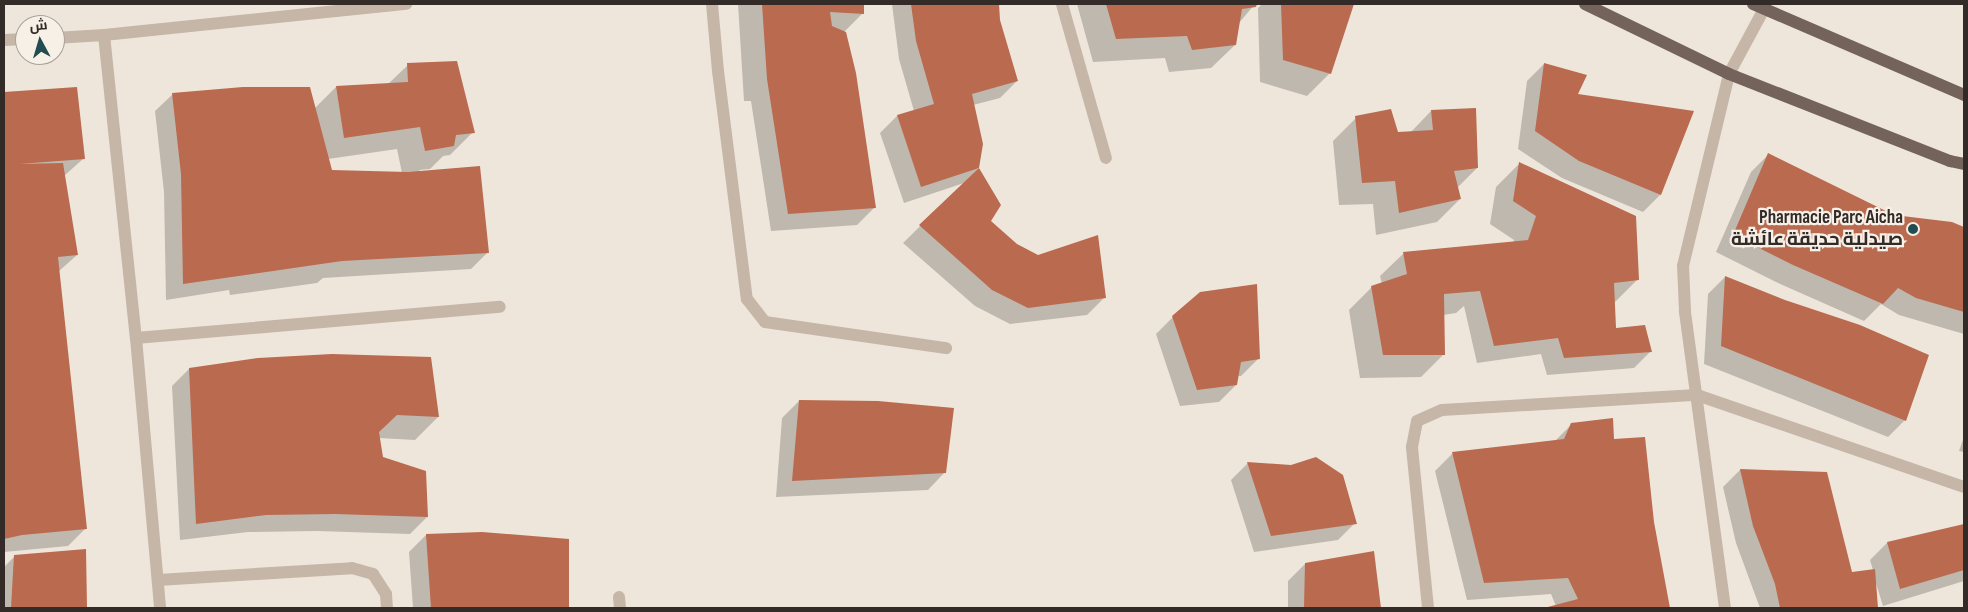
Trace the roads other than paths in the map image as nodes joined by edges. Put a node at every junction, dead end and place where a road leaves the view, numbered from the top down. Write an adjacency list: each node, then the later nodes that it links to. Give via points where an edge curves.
1 (406, 4): 6 (street)
2 (712, 4): 15 (street, via 747,299 765,322)
3 (1062, 4): 11 (street)
4 (1585, 4): 9 (main road)
5 (1758, 6): 9 (street); 10 (main road)
6 (307, 8): 7 (street)
7 (104, 35): 8 (street); 14 (street)
8 (65, 37)
9 (1730, 74): 12 (main road); 16 (street, via 1683,266 1685,311)
10 (1964, 95)
11 (1106, 158)
12 (1964, 164)
13 (500, 307): 14 (street)
14 (136, 338): 18 (street)
15 (946, 348)
16 (1697, 396): 17 (street); 21 (street, via 1442,410 1417,421 1412,447); 22 (street)
17 (1964, 487)
18 (158, 580): 19 (street); 20 (street, via 352,568 374,574 386,594)
19 (160, 608)
20 (387, 608)
21 (1428, 608)
22 (1725, 608)

